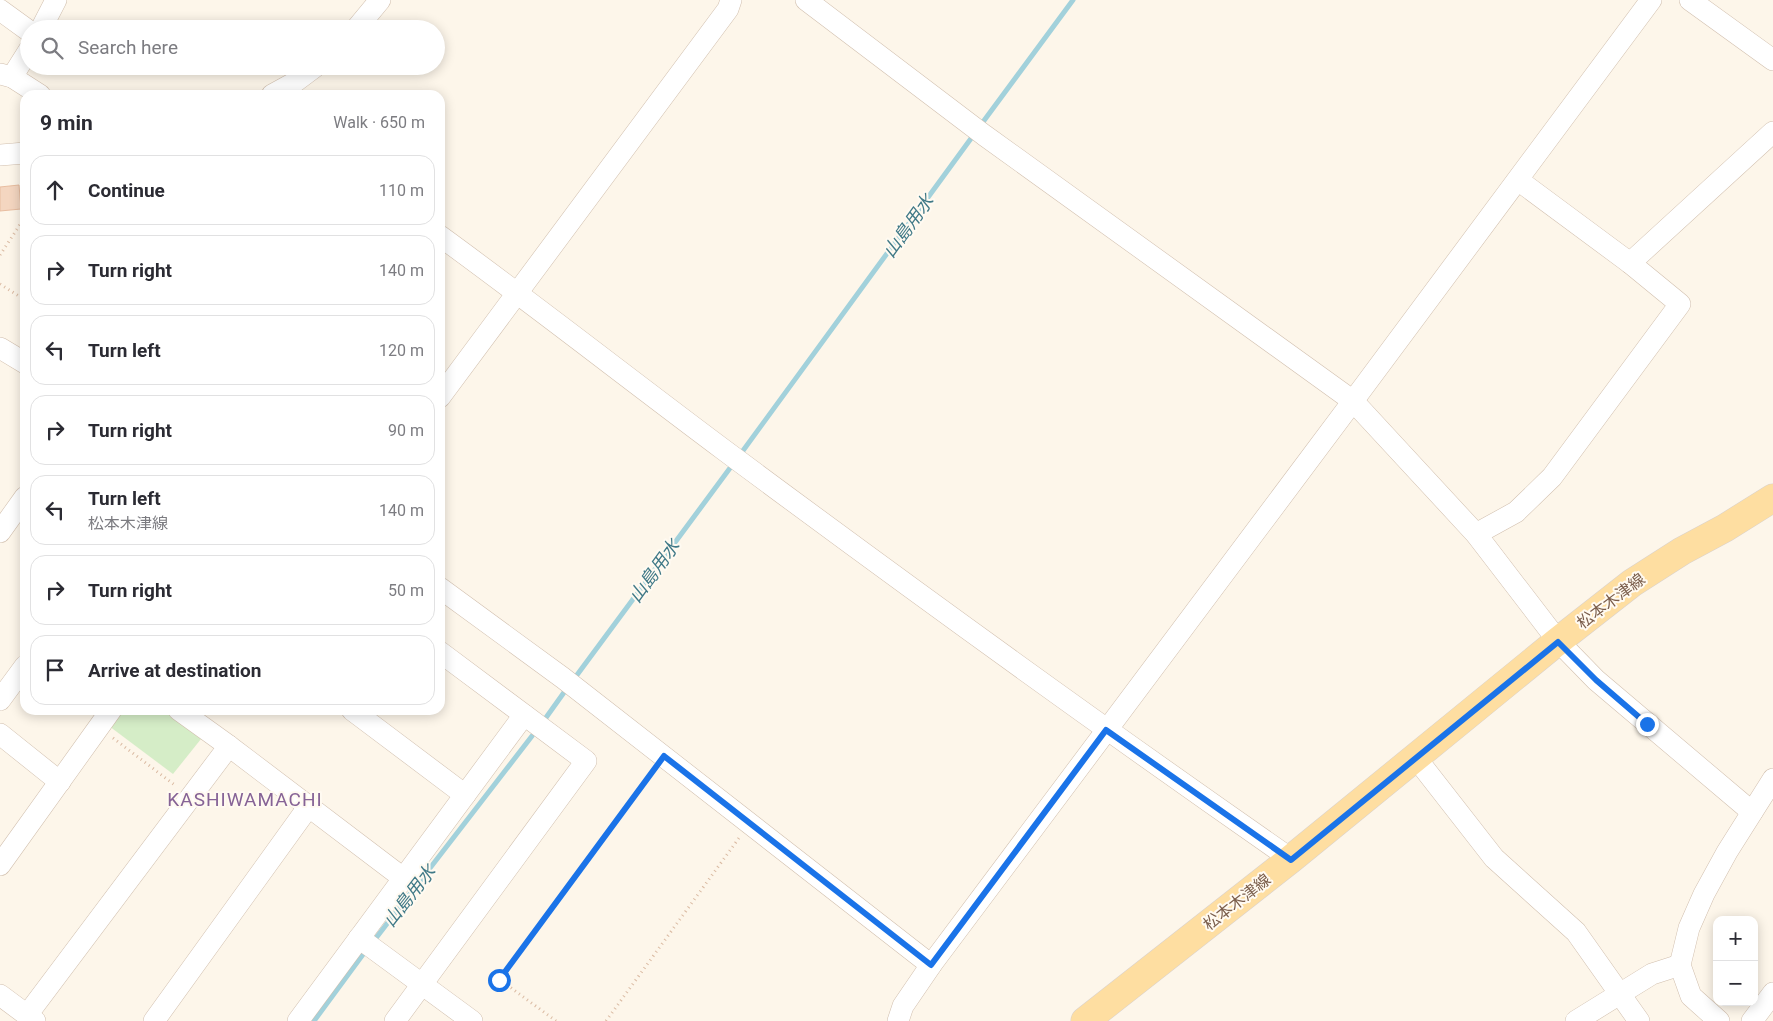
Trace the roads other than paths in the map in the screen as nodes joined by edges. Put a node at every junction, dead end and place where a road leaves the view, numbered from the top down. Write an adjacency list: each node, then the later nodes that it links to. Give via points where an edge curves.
1 (56, 0): 8 (street)
2 (380, 0): 9 (street)
3 (731, 0): 23 (street)
4 (806, 0): 27 (street, via 978,130)
5 (1651, 0): 20 (street)
6 (1690, 0): 12 (street)
7 (3, 18): 10 (street)
8 (46, 20)
9 (363, 20)
10 (20, 26)
11 (20, 60): 13 (street)
12 (1773, 60)
13 (6, 75): 15 (street)
14 (304, 75): 16 (street)
15 (32, 90)
16 (281, 90)
17 (1773, 132): 22 (street)
18 (20, 153): 19 (street)
19 (0, 155)
20 (1518, 180): 22 (street); 27 (street)
21 (445, 240): 23 (street)
22 (1630, 263): 31 (street, via 1680,304 1552,477 1516,512)
23 (517, 292): 26 (street); 41 (street, via 723,450)
24 (0, 348): 25 (street)
25 (20, 360)
26 (445, 390)
27 (1354, 402): 31 (street); 41 (street)
28 (1773, 498): 33 (main road, 松本木津線, via 1632,583)
29 (20, 504): 30 (street)
30 (0, 532)
31 (1476, 534): 33 (street)
32 (445, 592): 54 (street, via 552,669)
33 (1558, 642): 44 (main road, 松本木津線); 49 (street, via 1596,680)
34 (445, 656): 40 (street)
35 (20, 673): 36 (street)
36 (0, 700)
37 (107, 715): 46 (street)
38 (186, 715): 43 (street)
39 (359, 715): 47 (street)
40 (524, 715): 47 (street); 56 (street, via 586,761)
41 (1106, 730): 50 (street); 54 (street)
42 (0, 734): 46 (street)
43 (229, 746): 48 (street); 60 (street)
44 (1416, 758): 50 (main road, 松本木津線); 57 (street, via 1494,858 1576,932)
45 (1773, 778): 49 (street)
46 (60, 782): 51 (street)
47 (464, 795): 52 (street)
48 (309, 806): 52 (street); 61 (street)
49 (1752, 812): 55 (street, via 1704,894 1689,928)
50 (1291, 860): 66 (main road, 松本木津線)
51 (1, 862)
52 (403, 878): 53 (street)
53 (359, 938): 56 (street); 62 (street)
54 (931, 965): 65 (street, via 903,1006)
55 (1680, 965): 57 (street, via 1652,974); 69 (street, via 1692,996)
56 (421, 984): 63 (street); 64 (street)
57 (1620, 992): 67 (street); 68 (street)
58 (1773, 993): 70 (street)
59 (0, 995): 60 (street)
60 (31, 1018)
61 (154, 1021)
62 (298, 1021)
63 (395, 1021)
64 (472, 1021)
65 (898, 1021)
66 (1085, 1021)
67 (1576, 1021)
68 (1639, 1021)
69 (1720, 1021)
70 (1752, 1021)

